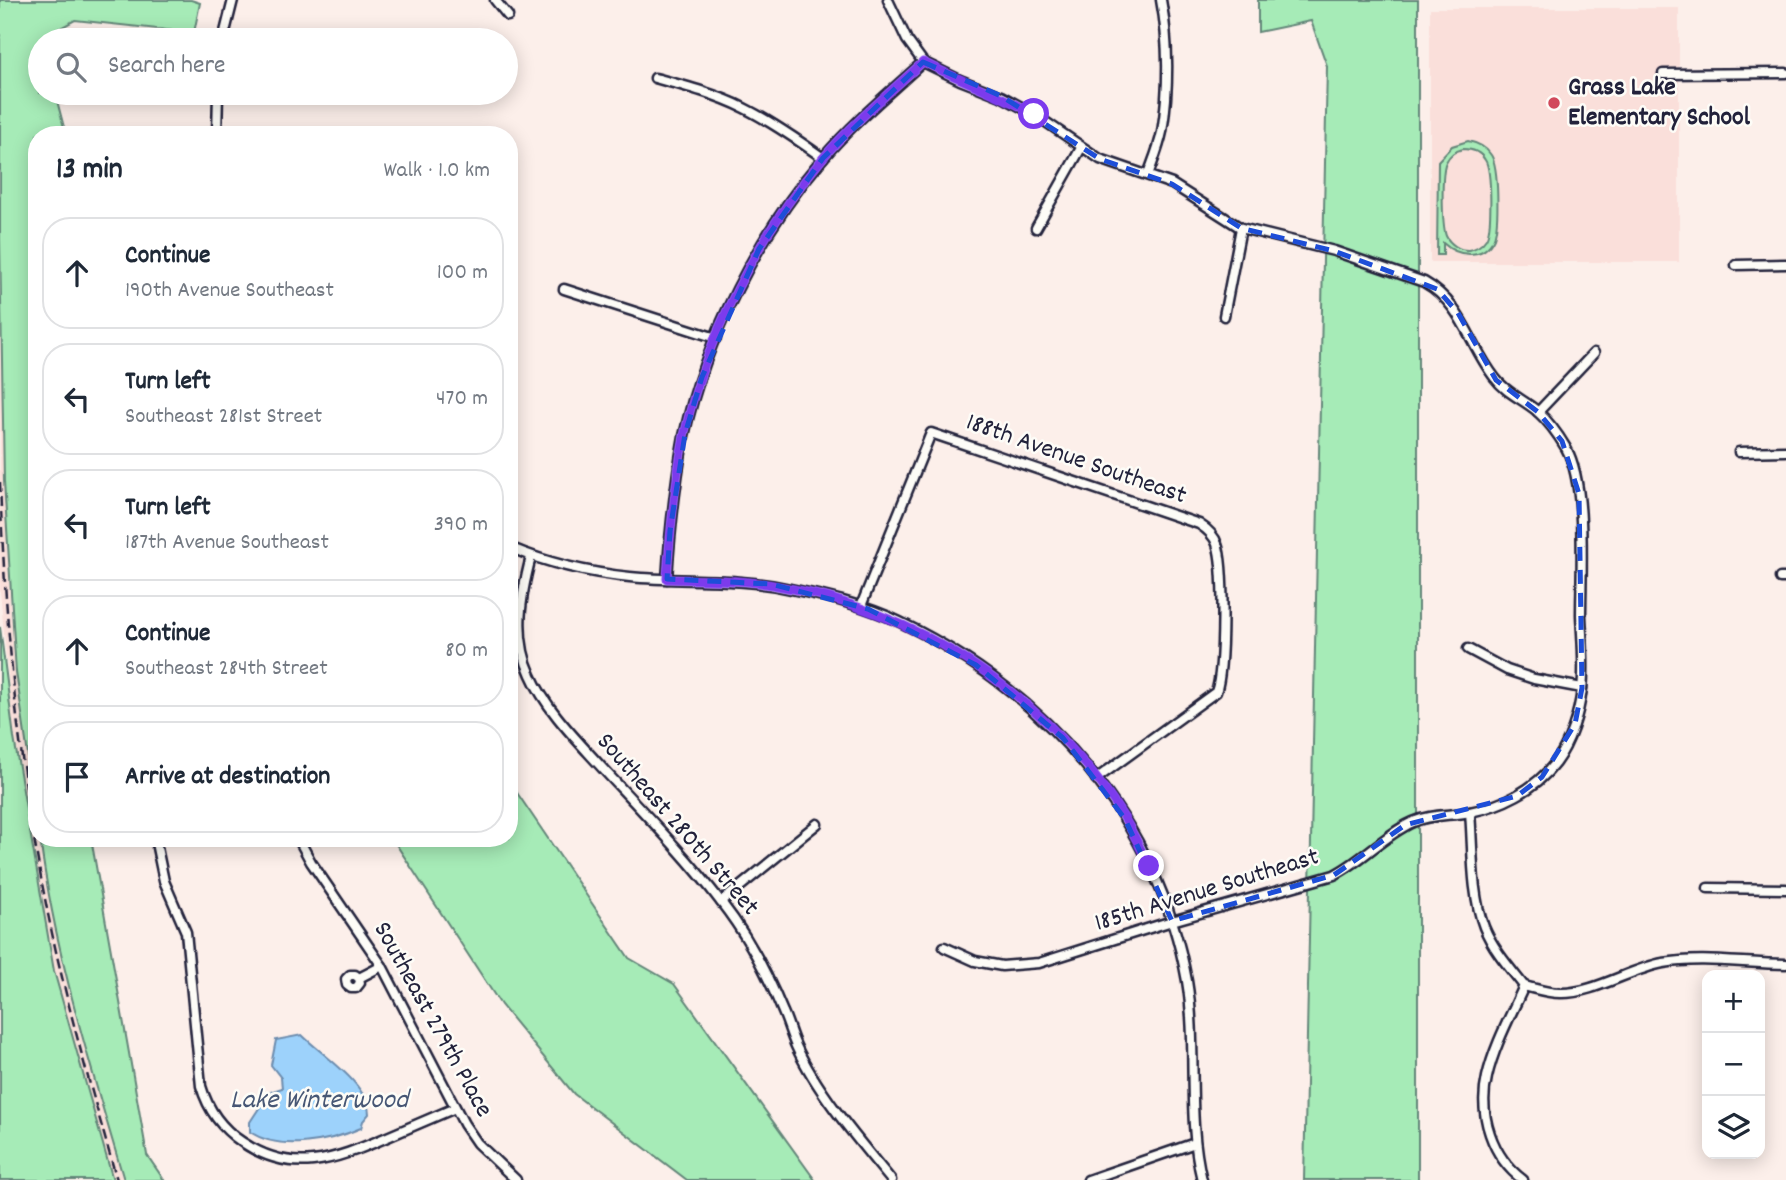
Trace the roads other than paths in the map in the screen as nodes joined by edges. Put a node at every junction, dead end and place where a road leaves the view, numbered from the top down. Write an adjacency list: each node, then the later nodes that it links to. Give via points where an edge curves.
1 (233, 0): 6 (street)
2 (495, 0): 5 (street)
3 (888, 0): 7 (street)
4 (1161, 0): 15 (street, via 1167,75 1161,133)
5 (508, 16)
6 (226, 28)
7 (923, 62): 13 (street, via 1002,96); 14 (street)
8 (1786, 73): 9 (street)
9 (1663, 74)
10 (655, 78): 14 (street, via 742,107)
11 (217, 105): 12 (street)
12 (216, 126)
13 (1082, 148): 15 (street); 16 (street)
14 (823, 158): 22 (street, via 775,222)
15 (1148, 175): 17 (street, via 1172,184)
16 (1036, 228)
17 (1241, 228): 21 (street); 24 (street, 185th Avenue Southeast, via 1334,251 1437,289 1458,313 1496,380)
18 (1736, 264): 19 (street)
19 (1786, 264)
20 (564, 289): 22 (street)
21 (1224, 316)
22 (716, 338): 29 (street, via 685,434)
23 (1594, 353): 24 (street)
24 (1538, 412): 32 (street, 185th Avenue Southeast, via 1567,449 1579,494)
25 (1786, 452): 26 (street)
26 (1739, 453)
27 (518, 551): 28 (street)
28 (531, 556): 29 (street, via 597,572); 40 (street, Southeast 280th Street, via 520,628 524,655 537,688 573,736)
29 (667, 579): 30 (street, via 771,584)
30 (861, 607): 33 (street, via 952,649 1003,684 1063,738); 33 (street, 188th Avenue Southeast, via 931,433 1206,529 1216,541 1221,565 1221,669 1216,692)
31 (1468, 649): 32 (street, via 1507,670)
32 (1582, 688): 34 (street, 185th Avenue Southeast, via 1575,724 1556,762 1517,796)
33 (1096, 779): 41 (street, via 1125,819)
34 (1470, 813): 41 (street, 185th Avenue Southeast, via 1416,820 1334,875); 46 (street, via 1484,925)
35 (817, 824): 40 (street)
36 (157, 847): 47 (street, via 164,881 186,932 201,1086 220,1124 263,1154 313,1162 345,1154)
37 (303, 847): 44 (street, Southeast 279th Place)
38 (1708, 888): 39 (street)
39 (1786, 889)
40 (721, 902): 51 (street, Southeast 280th Street, via 752,946 797,1048 829,1100)
41 (1172, 921): 42 (street, 185th Avenue Southeast, via 1056,958 1017,965 975,961); 48 (street, via 1185,970 1193,1032)
42 (944, 947)
43 (1786, 964): 46 (street, via 1698,959 1650,967 1580,991 1563,993)
44 (382, 966): 45 (street); 47 (street, Southeast 279th Place)
45 (359, 978)
46 (1524, 986): 49 (street, via 1487,1077 1485,1096 1496,1149)
47 (455, 1108): 50 (street, Southeast 279th Place, via 477,1143)
48 (1195, 1143): 52 (street); 53 (street)
49 (1517, 1178)
50 (516, 1180)
51 (891, 1180)
52 (1088, 1180)
53 (1202, 1180)

